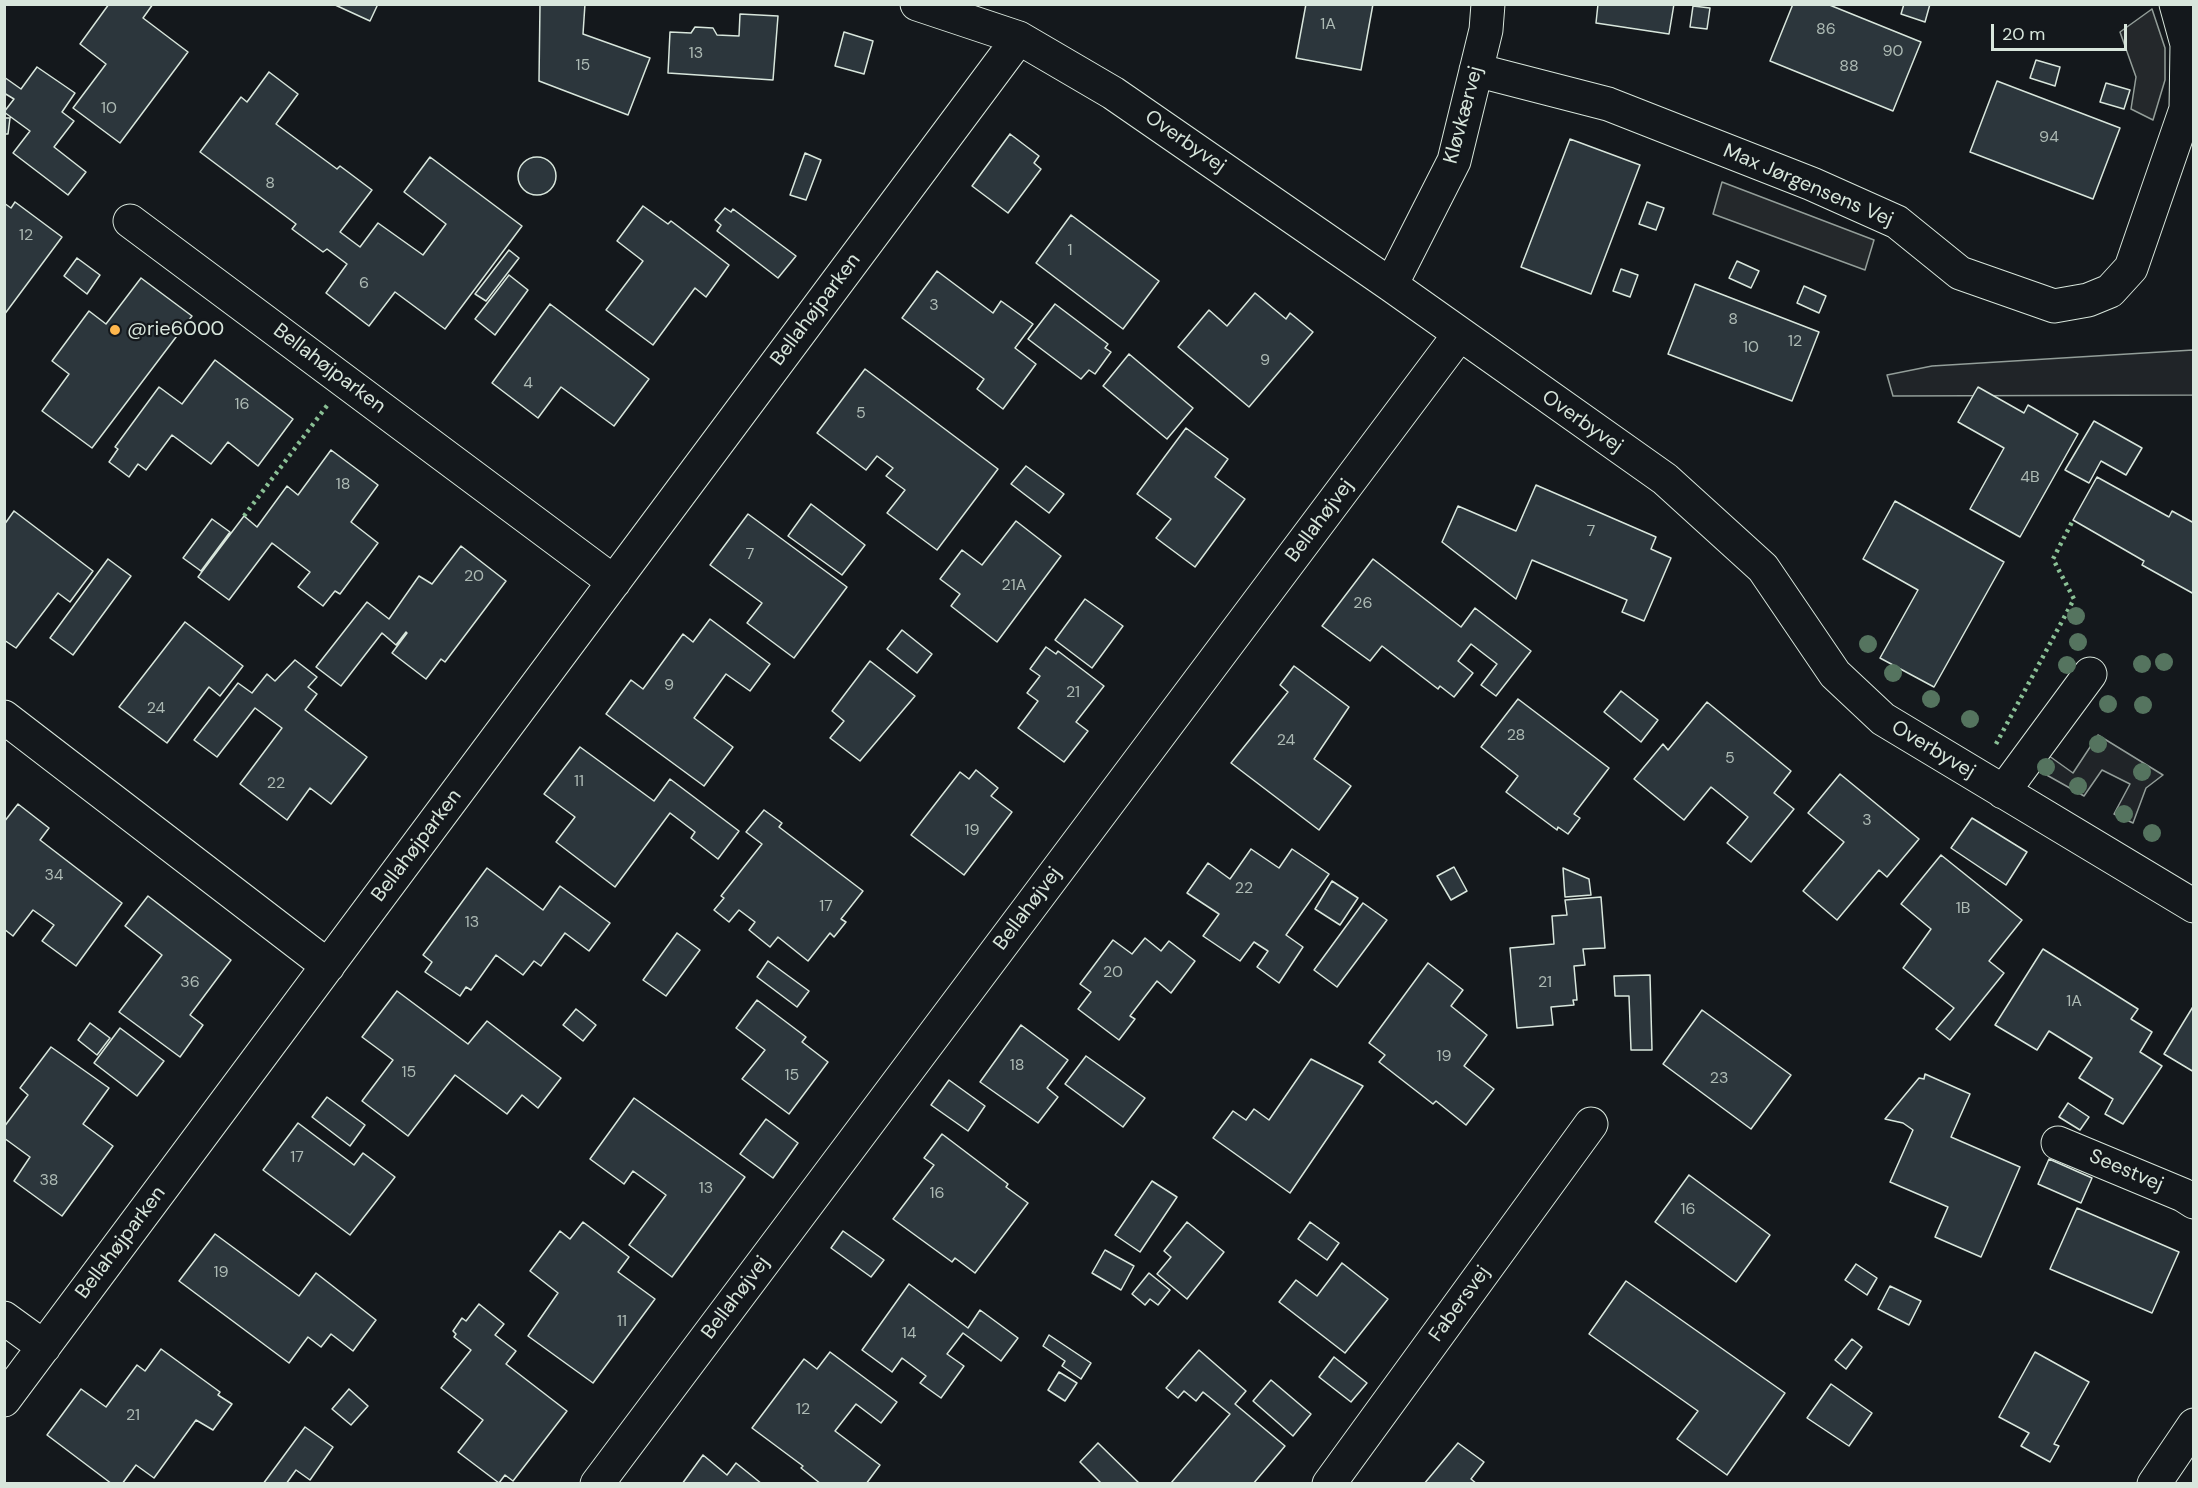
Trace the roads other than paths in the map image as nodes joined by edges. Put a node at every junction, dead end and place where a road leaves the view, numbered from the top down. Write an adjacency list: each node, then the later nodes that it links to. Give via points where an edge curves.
1 (917, 4): 4 (street, Overbyvej)
2 (1488, 4): 5 (street, Kløvkærvej)
3 (2176, 4): 5 (street, Max Jørgensens Vej, via 2187,44 2186,109 2131,268 2110,291 2088,300 2054,306 1960,273 1897,222 1812,184 1608,104)
4 (1019, 39): 7 (street, Overbyvej, via 1113,93); 9 (street, Bellahøjparken)
5 (1476, 70): 7 (street, Kløvkærvej, via 1454,161)
6 (130, 221): 9 (street, Bellahøjparken)
7 (1391, 285): 8 (street, Overbyvej)
8 (1459, 335): 12 (street, Overbyvej, via 1665,479 1763,568 1835,674 1883,719); 22 (street, Bellahøjvej)
9 (614, 582): 14 (street, Bellahøjparken)
10 (2090, 674): 12 (street)
11 (4, 717): 14 (street)
12 (2003, 792): 13 (street, Overbyvej)
13 (2193, 906)
14 (328, 966): 19 (street, Bellahøjparken)
15 (1591, 1124): 23 (street, Fabersvej)
16 (2058, 1143): 17 (street, Seestvej)
17 (2193, 1202)
18 (4, 1318): 19 (street)
19 (44, 1347): 20 (street, Bellahøjparken)
20 (4, 1400)
21 (2193, 1425): 24 (street)
22 (597, 1484)
23 (1329, 1484)
24 (2154, 1484)

